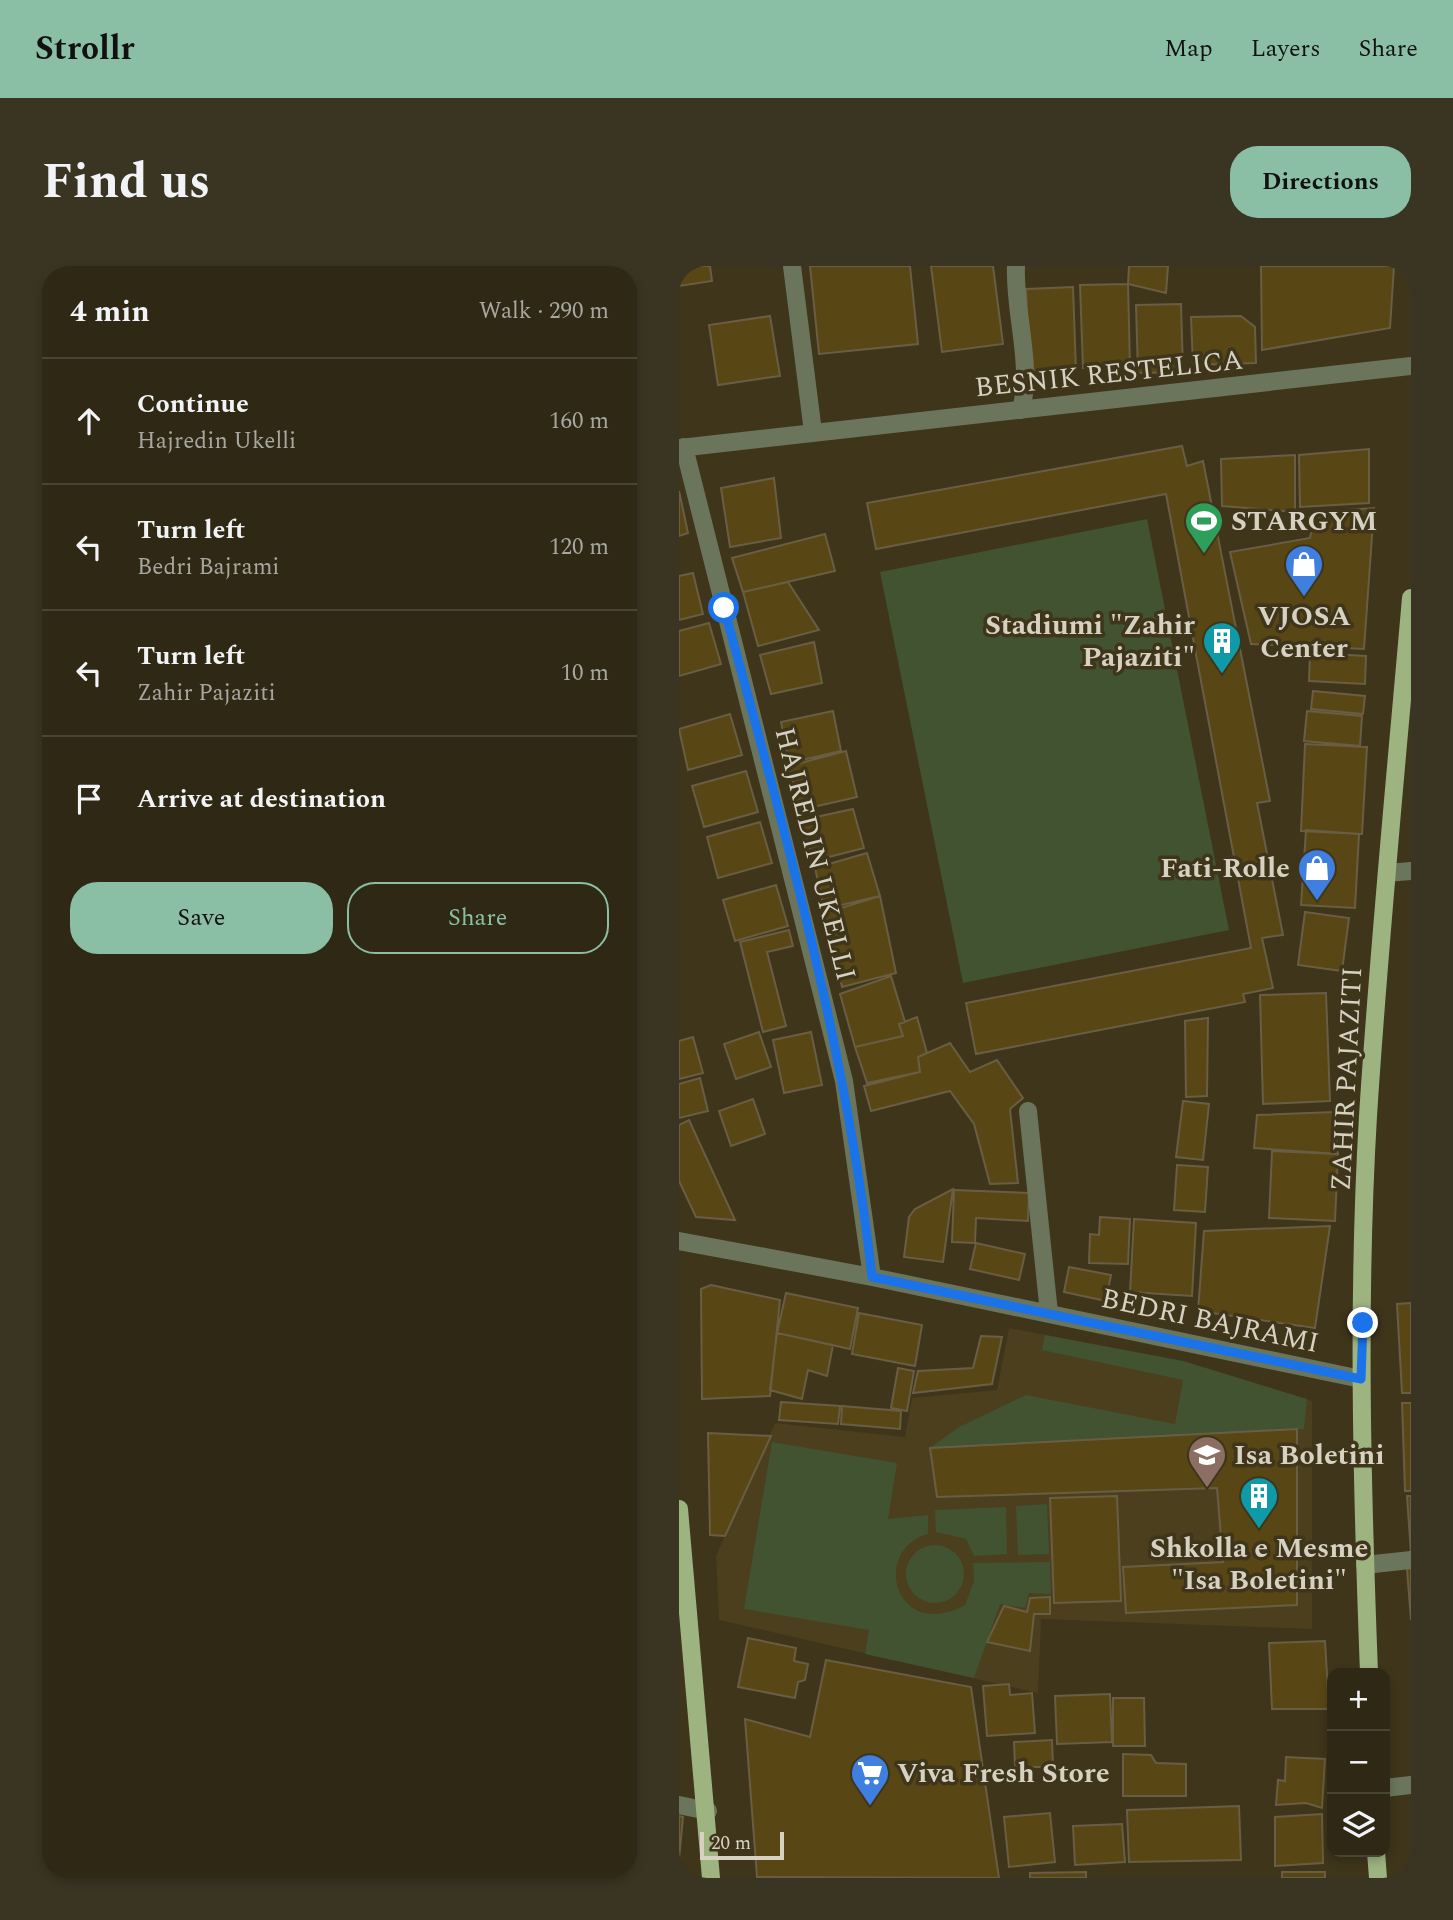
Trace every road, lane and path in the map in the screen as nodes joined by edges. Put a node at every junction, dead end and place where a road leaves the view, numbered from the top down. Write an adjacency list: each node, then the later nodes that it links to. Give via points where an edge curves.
1 (792, 266): 5 (street)
2 (1016, 266): 4 (street, via 1026,390)
3 (1411, 366): 4 (street, BESNIK RESTELICA)
4 (1021, 410): 5 (street, BESNIK RESTELICA)
5 (813, 432): 6 (street, BESNIK RESTELICA)
6 (682, 447): 12 (street, HAJREDIN UKELLI, via 844,1081)
7 (1411, 598): 9 (main road, ZAHIR PAJAZITI)
8 (1411, 871): 9 (street)
9 (1387, 873): 14 (main road, ZAHIR PAJAZITI, via 1368,1119)
10 (1028, 1111): 13 (street)
11 (679, 1241): 12 (street, BEDRI BAJRAMI)
12 (872, 1277): 13 (street, BEDRI BAJRAMI)
13 (1049, 1313): 14 (street, BEDRI BAJRAMI)
14 (1361, 1379): 17 (main road, ZAHIR PAJAZITI)
15 (679, 1509): 22 (main road)
16 (1411, 1560): 17 (street)
17 (1365, 1565): 18 (main road, ZAHIR PAJAZITI)
18 (1369, 1668)
19 (1411, 1785): 20 (street)
20 (1390, 1787)
21 (679, 1805): 22 (street)
22 (708, 1811): 24 (main road)
23 (1376, 1857): 25 (main road)
24 (711, 1878)
25 (1378, 1878)

